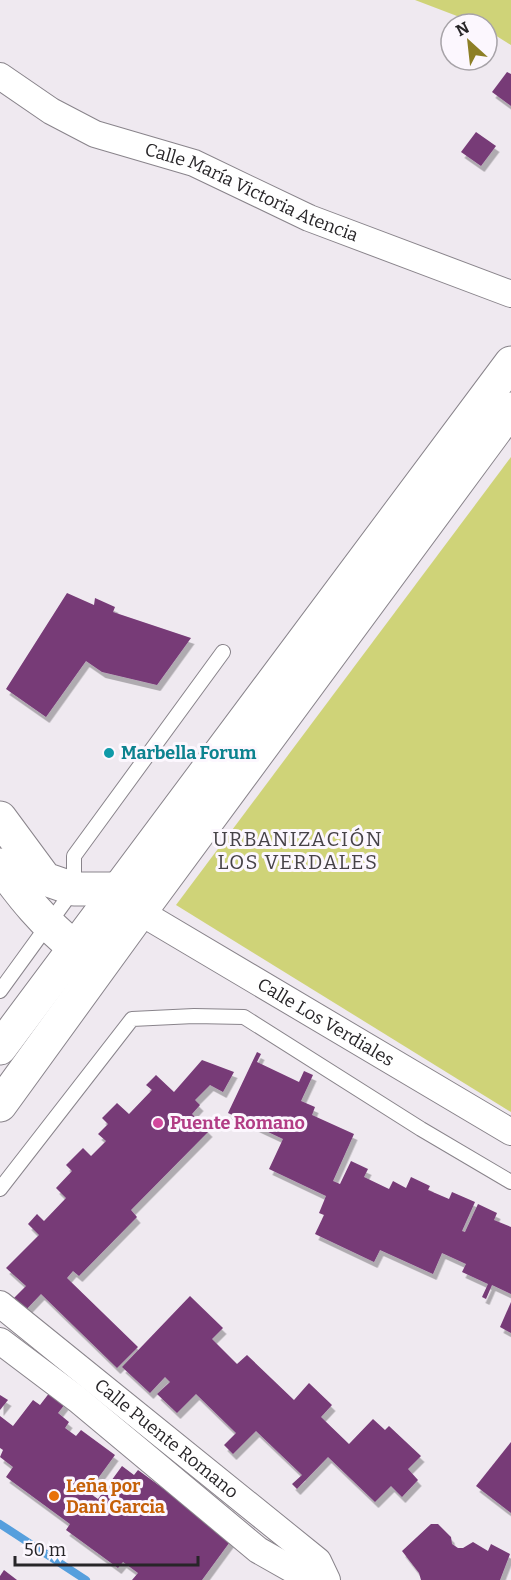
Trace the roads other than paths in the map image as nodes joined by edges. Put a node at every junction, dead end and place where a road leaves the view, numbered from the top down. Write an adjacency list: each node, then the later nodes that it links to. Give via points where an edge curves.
1 (0, 76): 2 (street, Calle María Victoria Atencia, via 51,111 95,134 194,163 309,218)
2 (511, 294)
3 (511, 363): 9 (main road)
4 (511, 410): 9 (main road)
5 (223, 652): 8 (lane, via 74,856)
6 (0, 818): 8 (main road, via 45,879)
7 (0, 865): 10 (main road)
8 (74, 889): 9 (main road); 10 (lane)
9 (129, 900): 11 (main road); 14 (main road); 15 (street, Calle Los Verdiales)
10 (48, 926): 11 (main road); 12 (lane)
11 (74, 948): 13 (main road)
12 (0, 991)
13 (0, 1048)
14 (0, 1105)
15 (511, 1132)
16 (511, 1182): 17 (lane, via 244,1017 194,1016 132,1019)
17 (0, 1189)
18 (0, 1304): 20 (street, Calle Puente Romano)
19 (0, 1341): 21 (street, Calle Puente Romano)
20 (93, 1378): 21 (street); 23 (street, Calle Puente Romano, via 318,1561)
21 (77, 1399): 22 (street, Calle Puente Romano, via 258,1550)
22 (311, 1580)
23 (327, 1580)

